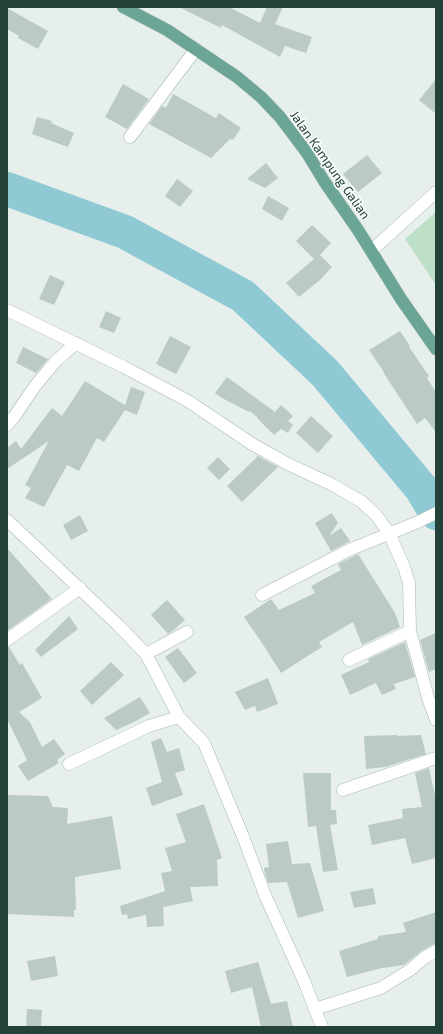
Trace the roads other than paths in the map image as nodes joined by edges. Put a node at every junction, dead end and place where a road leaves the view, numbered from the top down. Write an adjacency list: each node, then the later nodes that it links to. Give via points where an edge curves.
1 (123, 7): 2 (main road, Jalan Kampung Galian, via 167,30)
2 (196, 49): 3 (street); 5 (main road, Jalan Kampung Galian, via 262,97 280,117)
3 (130, 137)
4 (436, 192): 5 (street)
5 (371, 250): 8 (main road, Jalan Kampung Galian)
6 (7, 310): 7 (street)
7 (76, 344): 9 (street, via 55,362); 12 (street, via 188,401 252,444 362,502 376,515)
8 (436, 349)
9 (7, 425)
10 (436, 513): 12 (street)
11 (7, 520): 13 (street)
12 (389, 533): 14 (street, via 348,550); 15 (street, via 409,583)
13 (80, 588): 17 (street); 18 (street)
14 (262, 595)
15 (410, 631): 19 (street); 21 (street)
16 (187, 632): 18 (street)
17 (7, 640)
18 (146, 654): 20 (street)
19 (350, 660)
20 (179, 717): 23 (street, via 149,726); 26 (street, via 204,742 265,895)
21 (436, 720)
22 (436, 758): 24 (street)
23 (69, 764)
24 (343, 790)
25 (436, 951): 26 (street, via 381,988)
26 (315, 1009): 27 (street)
27 (322, 1027)

